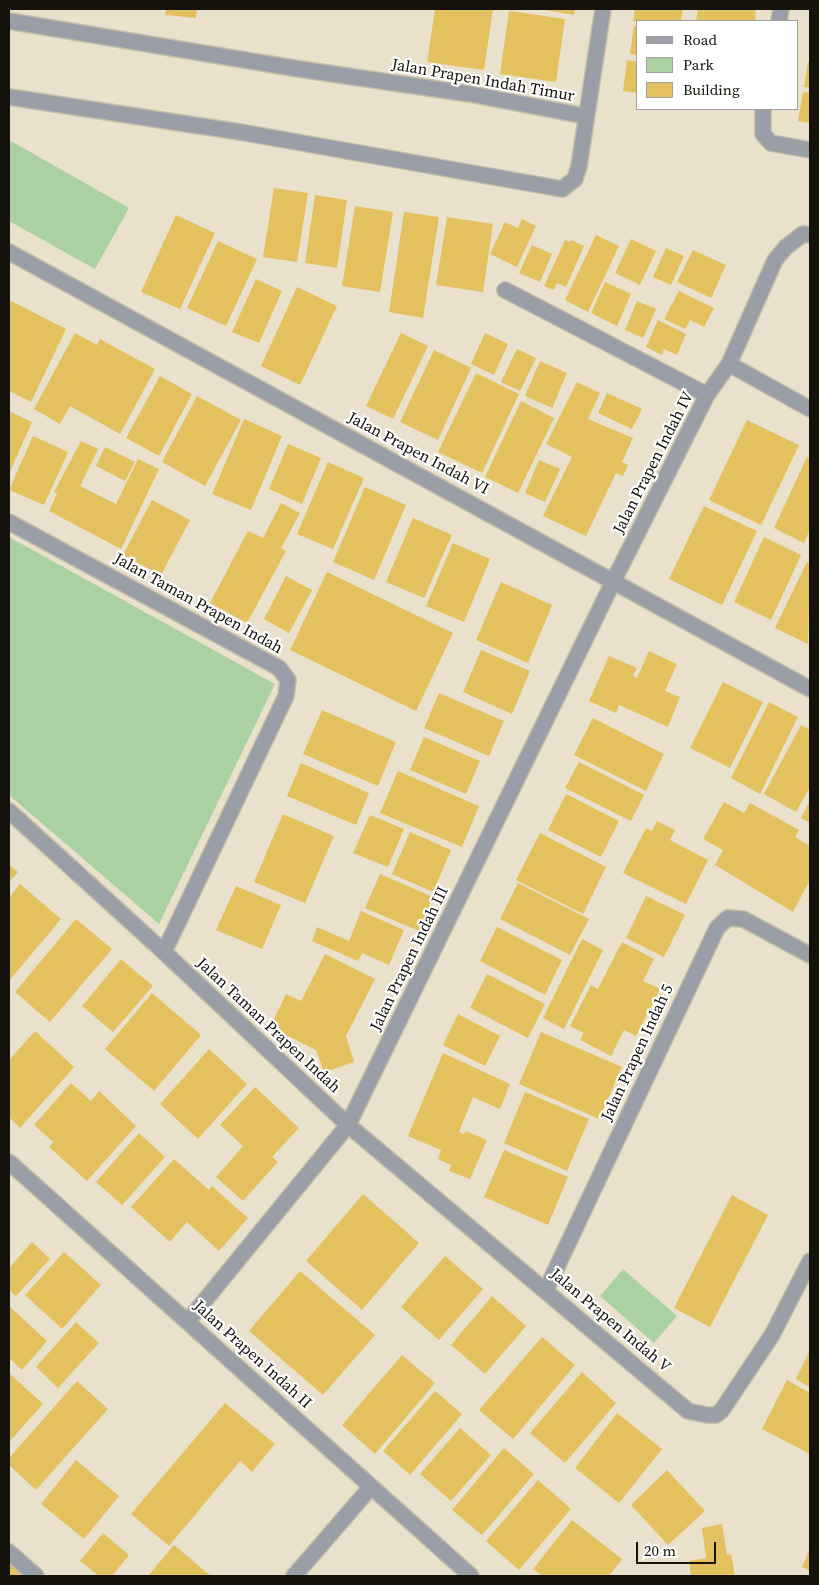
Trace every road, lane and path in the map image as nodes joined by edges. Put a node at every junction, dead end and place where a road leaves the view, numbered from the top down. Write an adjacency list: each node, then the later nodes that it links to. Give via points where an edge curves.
1 (603, 9): 5 (street)
2 (9, 21): 5 (street, Jalan Prapen Indah Timur, via 470,94)
3 (9, 97): 5 (street, Jalan Prapen Indah Timur, via 240,132 562,189 575,179)
4 (763, 110): 6 (street, via 763,134 771,143)
5 (586, 116)
6 (810, 150)
7 (806, 234): 10 (street, Jalan Prapen Indah IV, via 786,247 775,260)
8 (9, 252): 14 (street, Jalan Prapen Indah VI)
9 (505, 290): 11 (street)
10 (729, 364): 11 (street, Jalan Prapen Indah IV); 12 (street)
11 (707, 395): 14 (street, Jalan Prapen Indah IV)
12 (810, 409)
13 (9, 522): 17 (street, Jalan Taman Prapen Indah, via 279,668 288,680 286,696)
14 (614, 580): 15 (street, Jalan Prapen Indah VI); 19 (street, Jalan Prapen Indah III)
15 (810, 689)
16 (9, 811): 17 (street, Jalan Taman Prapen Indah)
17 (164, 952): 19 (street, Jalan Taman Prapen Indah)
18 (810, 955): 22 (street, Jalan Prapen Indah 5, via 743,919 728,918 717,928)
19 (348, 1125): 22 (street, Jalan Prapen Indah V); 23 (street, Jalan Prapen Indah III)
20 (9, 1162): 23 (street, Jalan Prapen Indah II)
21 (810, 1262): 22 (street, Jalan Prapen Indah V, via 772,1335 716,1415 697,1415 688,1411)
22 (546, 1290)
23 (188, 1321): 24 (street, Jalan Prapen Indah II)
24 (371, 1487): 27 (street); 28 (street, Jalan Prapen Indah II)
25 (9, 1552): 26 (street)
26 (36, 1576)
27 (294, 1576)
28 (471, 1576)

